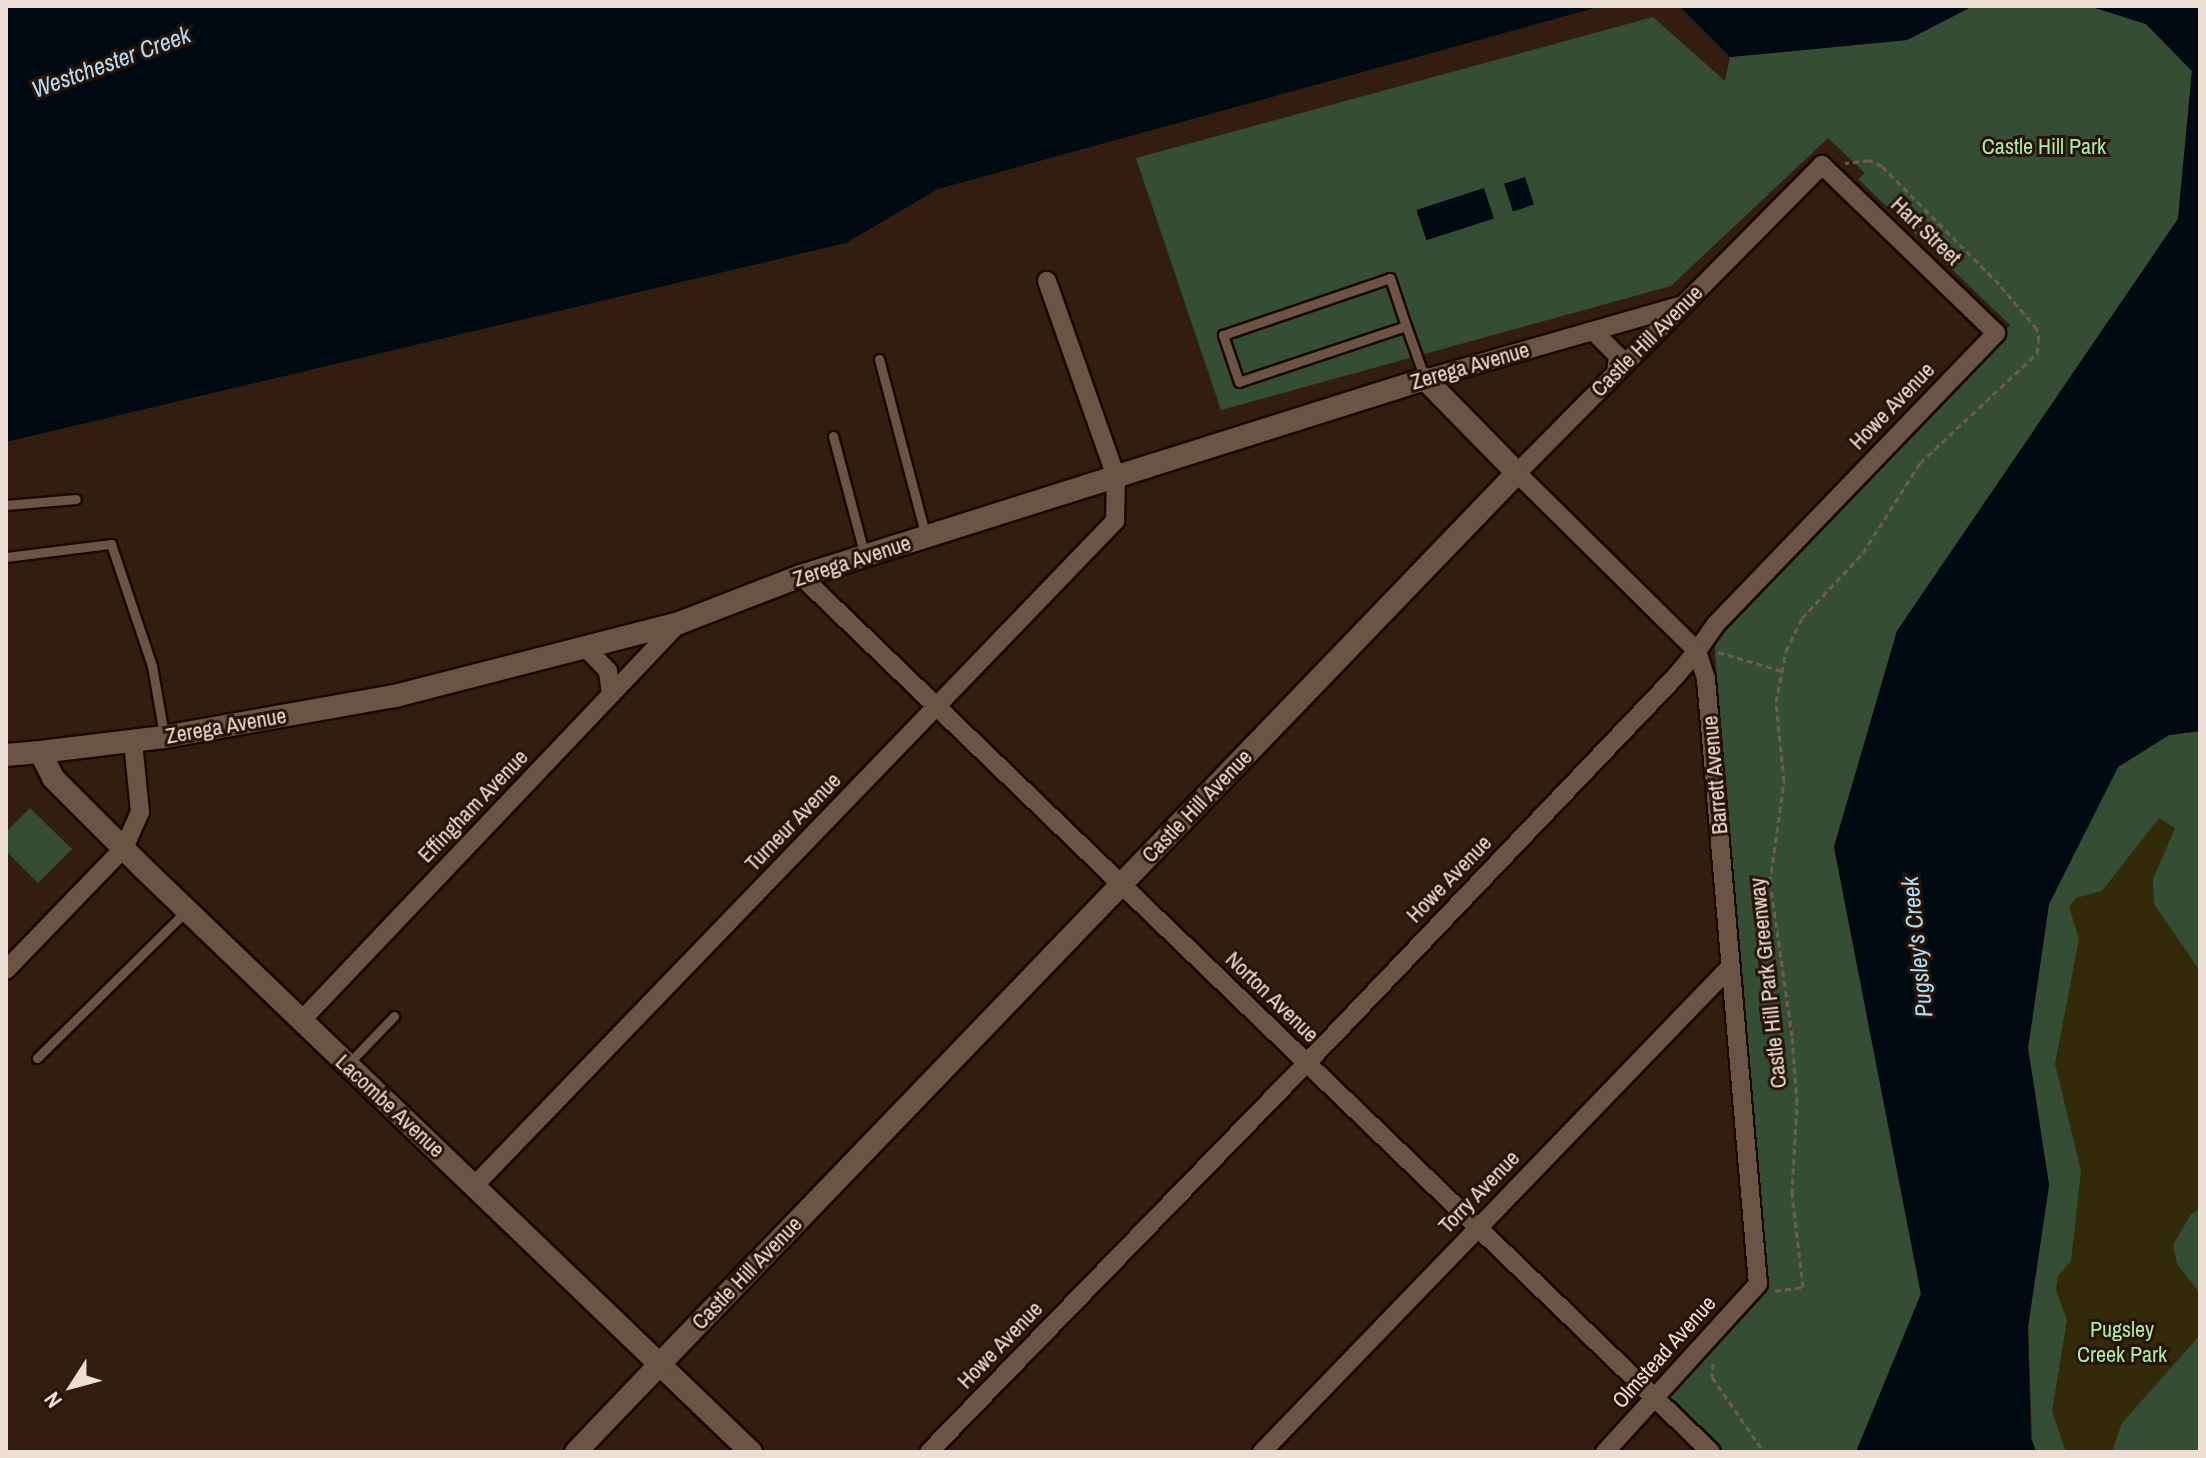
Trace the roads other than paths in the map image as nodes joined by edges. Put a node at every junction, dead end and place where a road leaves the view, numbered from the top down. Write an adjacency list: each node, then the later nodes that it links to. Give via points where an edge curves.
1 (1822, 165): 3 (street, Castle Hill Avenue); 6 (street, Hart Street)
2 (1047, 281): 12 (street)
3 (1683, 305): 5 (street, Zerega Avenue); 8 (street, Castle Hill Avenue)
4 (1406, 326): 4 (lane, via 1390,278 1223,335 1239,382); 9 (lane)
5 (1593, 331): 8 (street, via 1618,356); 9 (street, Zerega Avenue)
6 (1996, 333): 21 (street, Howe Avenue)
7 (879, 359): 15 (lane)
8 (1616, 372): 11 (street, Castle Hill Avenue)
9 (1425, 379): 11 (street); 12 (street, Zerega Avenue)
10 (833, 436): 16 (lane)
11 (1517, 473): 21 (street); 29 (street, Castle Hill Avenue)
12 (1116, 477): 15 (street, Zerega Avenue); 23 (street, Turneur Avenue, via 1115,521)
13 (76, 499): 14 (lane)
14 (6, 505)
15 (926, 537): 16 (street, Zerega Avenue)
16 (865, 556): 18 (street, Zerega Avenue)
17 (6, 557): 24 (lane, via 111,544 152,666)
18 (801, 576): 19 (street, Zerega Avenue); 23 (street, Norton Avenue)
19 (679, 623): 20 (street, Zerega Avenue); 22 (street, Effingham Avenue)
20 (585, 647): 22 (street, via 608,671); 24 (street, Zerega Avenue, via 395,696)
21 (1697, 651): 31 (street, Barrett Avenue, via 1706,679); 36 (street, Howe Avenue)
22 (611, 694): 34 (street, Effingham Avenue)
23 (938, 707): 29 (street, Norton Avenue); 38 (street, Turneur Avenue)
24 (164, 737): 25 (street, Zerega Avenue)
25 (133, 742): 26 (street, Zerega Avenue); 28 (street, via 140,812)
26 (40, 752): 27 (street, Zerega Avenue); 28 (street, Lacombe Avenue, via 53,778)
27 (6, 755)
28 (124, 848): 30 (street, Lacombe Avenue); 32 (street)
29 (1122, 885): 36 (street, Norton Avenue); 41 (street, Castle Hill Avenue)
30 (186, 911): 34 (street, Lacombe Avenue); 35 (lane)
31 (1731, 966): 39 (street, Torry Avenue); 40 (street, Barrett Avenue)
32 (6, 970)
33 (394, 1016): 37 (lane)
34 (301, 1021): 37 (street, Lacombe Avenue)
35 (37, 1058)
36 (1306, 1064): 39 (street, Norton Avenue); 45 (street, Howe Avenue)
37 (346, 1066): 38 (street, Lacombe Avenue)
38 (474, 1186): 41 (street, Lacombe Avenue)
39 (1478, 1228): 42 (street, Norton Avenue); 46 (street, Torry Avenue)
40 (1765, 1287): 42 (street, Olmstead Avenue)
41 (659, 1365): 43 (street, Castle Hill Avenue); 44 (street, Lacombe Avenue)
42 (1652, 1394): 47 (street, Olmstead Avenue); 48 (street, Norton Avenue)
43 (576, 1452)
44 (751, 1452)
45 (929, 1452)
46 (1262, 1452)
47 (1605, 1452)
48 (1711, 1452)

